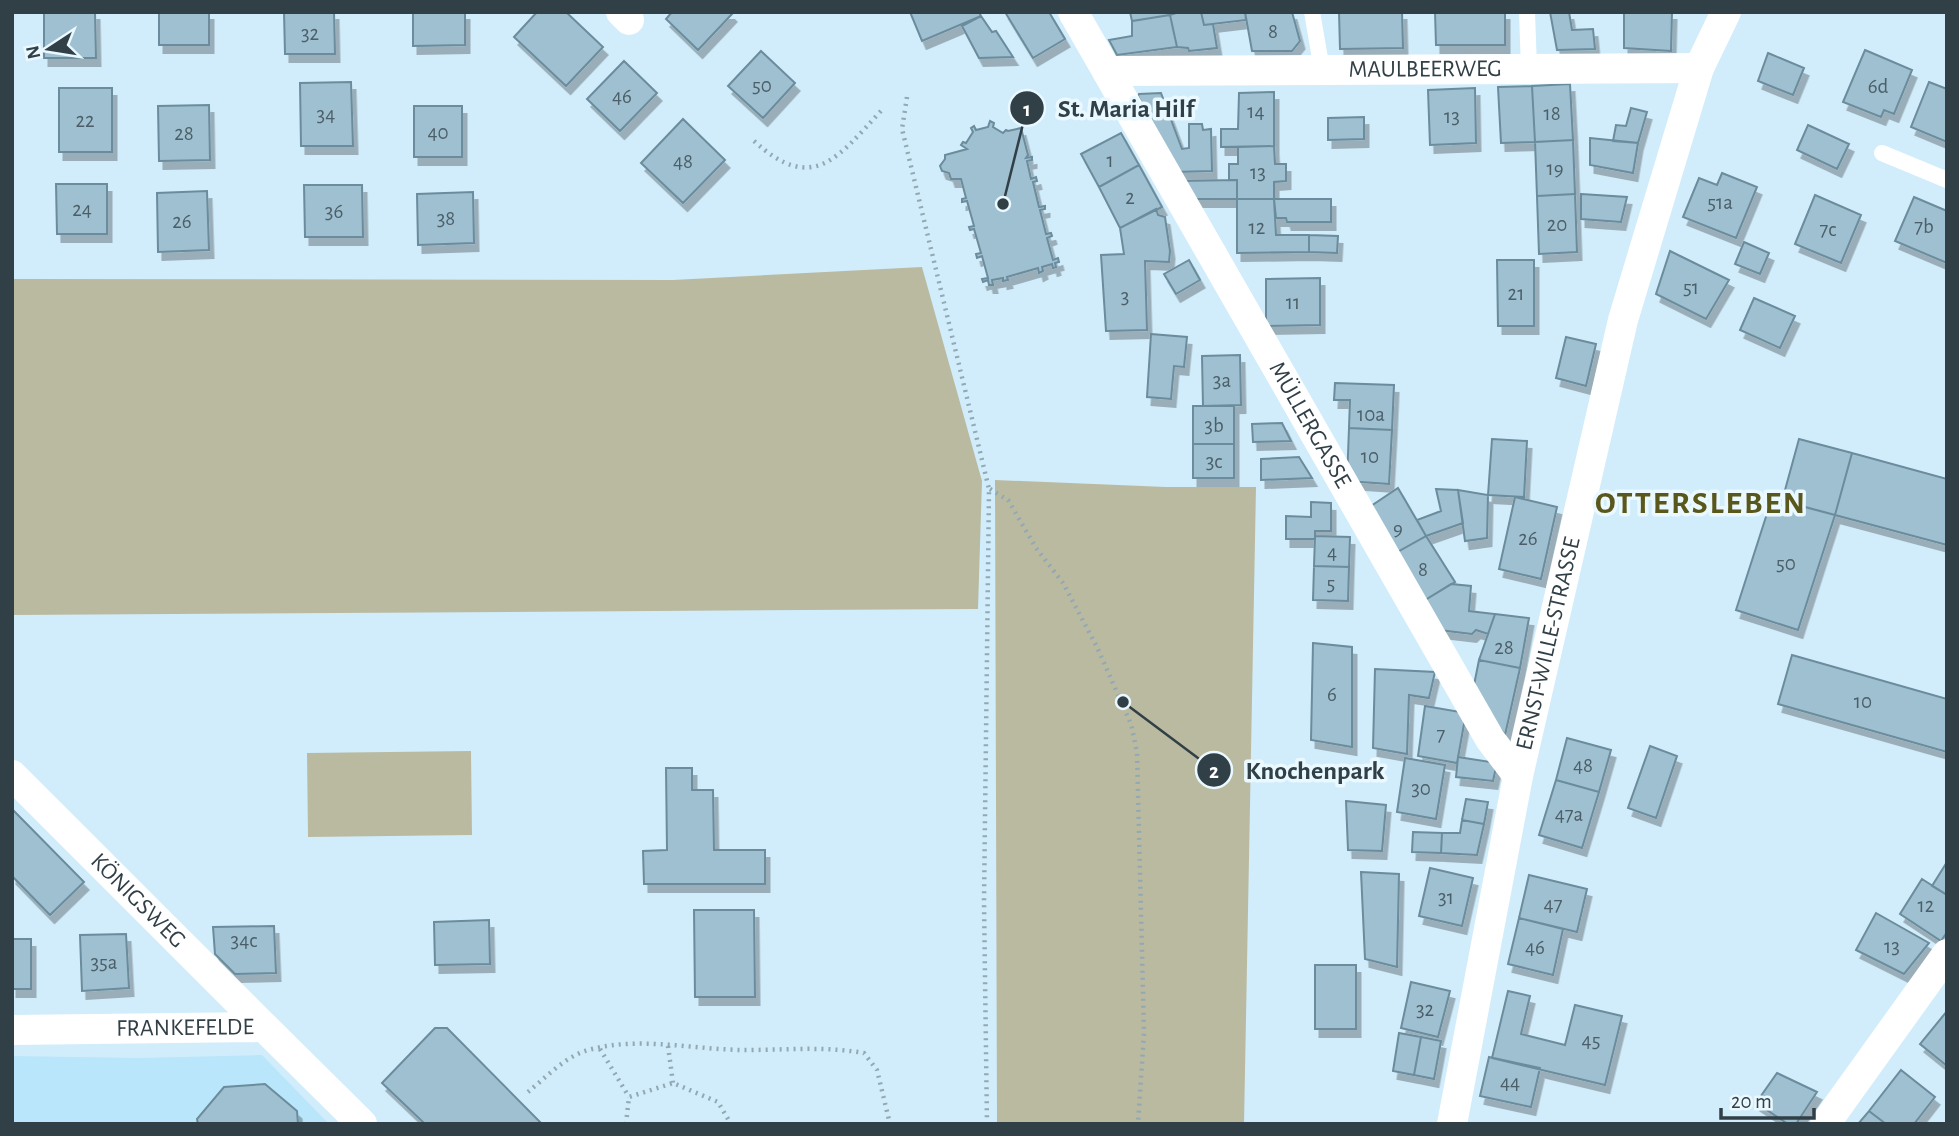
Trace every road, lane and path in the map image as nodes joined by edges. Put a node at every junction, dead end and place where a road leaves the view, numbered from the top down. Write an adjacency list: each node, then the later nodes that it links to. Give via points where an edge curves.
1 (1073, 12): 8 (street, MÜLLERGASSE)
2 (1312, 12): 7 (lane, MAULBEERWEG)
3 (1527, 12): 6 (lane, MAULBEERWEG)
4 (1726, 12): 5 (street, ERNST-WILLE-STRASSE)
5 (1699, 68): 6 (street, MAULBEERWEG); 16 (street, ERNST-WILLE-STRASSE, via 1623,320)
6 (1529, 69): 7 (street, MAULBEERWEG)
7 (1322, 70): 8 (street, MAULBEERWEG)
8 (1107, 71): 16 (street, MÜLLERGASSE, via 1490,739)
9 (907, 97): 14 (path, via 902,129)
10 (881, 111): 11 (path, via 825,164 806,170 770,156)
11 (754, 141)
12 (1882, 153): 13 (lane)
13 (1947, 180)
14 (989, 489): 29 (path, via 984,901); 30 (path, via 1008,500 1063,583 1131,724 1137,752 1143,1020)
15 (12, 775): 18 (street, KÖNIGSWEG)
16 (1518, 776): 31 (street, ERNST-WILLE-STRASSE)
17 (1947, 954): 32 (street)
18 (264, 1027): 19 (street, FRANKEFELDE); 25 (street, FRANKEFELDE)
19 (12, 1030)
20 (668, 1046): 21 (path); 22 (path); 28 (path, via 864,1053 877,1070)
21 (600, 1049): 23 (path, via 584,1052); 24 (path)
22 (673, 1083): 24 (path); 27 (path, via 718,1102)
23 (528, 1092)
24 (629, 1097): 26 (path)
25 (362, 1124)
26 (626, 1124)
27 (731, 1124)
28 (890, 1124)
29 (987, 1124)
30 (1138, 1124)
31 (1452, 1124)
32 (1825, 1124)

